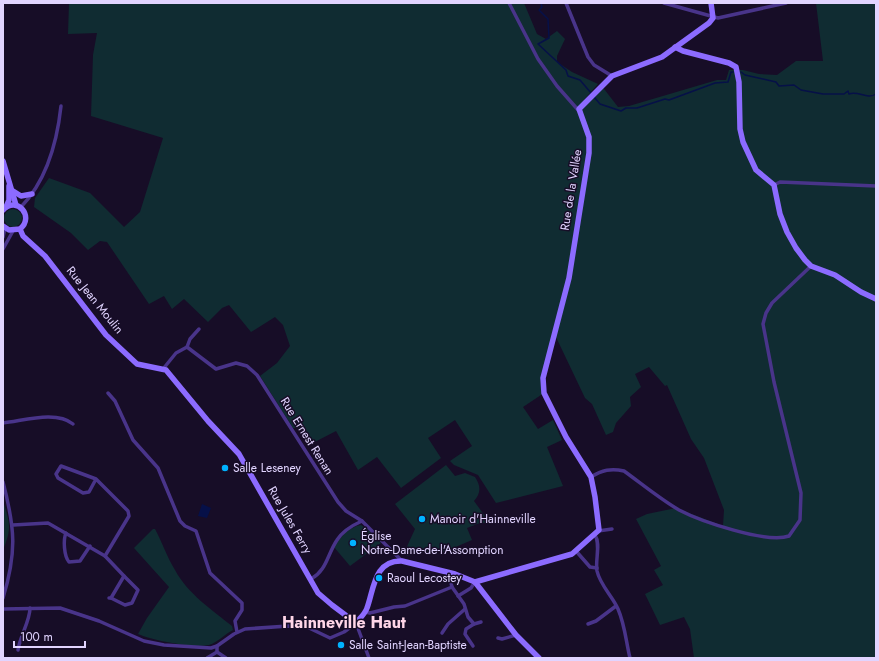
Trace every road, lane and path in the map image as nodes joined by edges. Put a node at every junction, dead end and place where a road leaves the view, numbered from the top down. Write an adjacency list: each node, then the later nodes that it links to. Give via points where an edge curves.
1 (508, 3): 10 (street, via 538,59 557,86)
2 (566, 3): 8 (street, via 588,57 594,65)
3 (664, 3): 6 (street)
4 (711, 3): 6 (street)
5 (786, 3): 6 (street)
6 (713, 18): 7 (street)
7 (674, 47): 8 (street, via 662,57); 13 (street, via 736,67 743,142 756,170)
8 (612, 76): 10 (street)
9 (61, 106): 15 (street, via 53,150 46,171)
10 (579, 110): 31 (street, Rue de la Vallée, via 587,130 590,148 569,278 542,378 544,392 566,437)
11 (3, 161): 12 (street)
12 (10, 184): 15 (street, via 18,195); 16 (street); 17 (street, via 9,200)
13 (774, 185): 14 (street, via 780,182); 23 (street, via 787,232)
14 (876, 186)
15 (32, 194): 16 (street)
16 (18, 206): 17 (street); 19 (street, via 26,216 25,224)
17 (5, 208)
18 (4, 227): 20 (street); 21 (street)
19 (20, 229): 20 (street); 27 (street, Rue Jean Moulin, via 23,236 45,256 111,340 140,365)
20 (13, 231): 22 (street)
21 (3, 237)
22 (3, 249)
23 (811, 266): 24 (street, via 835,275); 31 (street, via 772,303 763,324 801,493 800,520 789,536 782,538 749,535 687,514 624,471 601,471)
24 (876, 299)
25 (199, 329): 26 (street, via 190,339)
26 (188, 347): 27 (street, via 176,353); 34 (street, Rue Ernest Renan, via 216,369 240,363 257,375 330,492 346,511)
27 (163, 369): 46 (street, Rue Jules Ferry, via 239,454)
28 (108, 393): 60 (street, via 115,401 133,440 158,468 180,522 196,531 210,573 242,603 242,610 235,621)
29 (3, 423): 30 (street, via 52,418 69,420)
30 (73, 424)
31 (590, 477): 38 (street, Rue de la Vallée, via 595,497)
32 (96, 479): 32 (street, via 89,492 84,493 58,478 56,474 61,466); 41 (street, via 128,511 129,516)
33 (3, 482): 35 (street)
34 (362, 521): 42 (street, Rue Ernest Renan); 46 (street, via 353,525 337,539 325,567 320,574)
35 (13, 525): 37 (street, via 48,523); 50 (street, via 13,554)
36 (612, 529): 38 (street)
37 (66, 533): 39 (street); 39 (street, via 66,556 69,562 80,561)
38 (597, 533): 40 (street); 43 (street)
39 (90, 546): 41 (street)
40 (576, 551): 43 (street, via 590,568); 47 (street)
41 (105, 556): 45 (street)
42 (402, 561): 44 (street); 55 (street, via 390,564 377,575)
43 (596, 568): 51 (street, via 599,578)
44 (448, 572): 47 (street); 48 (street)
45 (124, 576): 45 (street, via 110,598 125,605 132,603 138,590)
46 (311, 579): 57 (street, Rue Jules Ferry, via 320,595)
47 (475, 582): 49 (street, via 471,588); 62 (street)
48 (452, 587): 49 (street); 55 (street, via 405,606)
49 (458, 596): 53 (street)
50 (3, 598)
51 (616, 606): 59 (street); 72 (street, via 624,628)
52 (30, 608): 54 (street); 64 (street, via 60,608 149,643 202,648); 66 (street, via 19,638)
53 (465, 608): 58 (street); 61 (street)
54 (3, 609)
55 (365, 612): 57 (street)
56 (481, 622): 58 (street)
57 (356, 623): 60 (street, via 330,638 307,627 294,626); 70 (street)
58 (474, 624): 65 (street, via 466,629 465,634)
59 (588, 624)
60 (237, 632): 64 (street)
61 (442, 633)
62 (516, 635): 63 (street, via 502,640); 71 (street)
63 (498, 638)
64 (217, 646): 67 (street)
65 (473, 646)
66 (18, 650)
67 (217, 652): 68 (street); 69 (street)
68 (207, 658)
69 (226, 658)
70 (369, 658)
71 (540, 658)
72 (630, 658)

